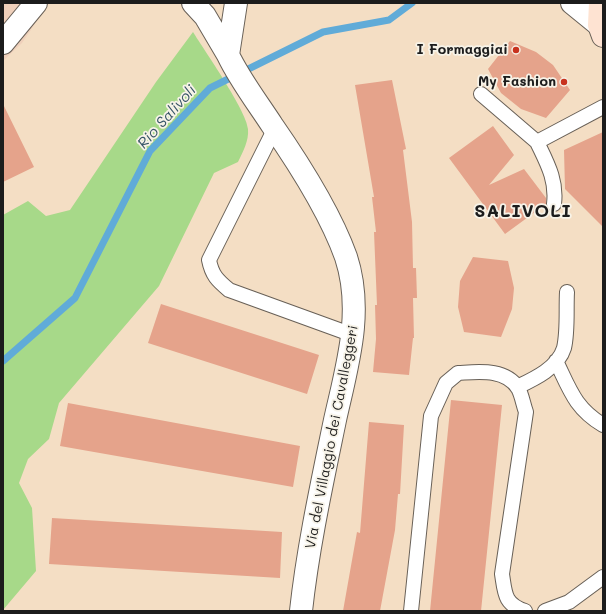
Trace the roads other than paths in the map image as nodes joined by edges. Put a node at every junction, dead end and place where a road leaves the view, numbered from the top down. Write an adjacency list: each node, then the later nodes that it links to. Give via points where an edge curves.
1 (36, 3): 7 (street)
2 (193, 3): 8 (street, Via del Villaggio dei Cavalleggeri, via 205,16)
3 (236, 3): 8 (street)
4 (572, 3): 6 (street)
5 (600, 3): 6 (street)
6 (601, 31)
7 (3, 44)
8 (230, 58): 11 (street, Via del Villaggio dei Cavalleggeri)
9 (481, 94): 12 (lane)
10 (603, 107): 12 (lane)
11 (275, 128): 15 (street, Via del Villaggio dei Cavalleggeri, via 326,215 346,256 354,290); 15 (lane, via 209,260 211,272 216,280 229,290)
12 (536, 142): 13 (lane, via 551,170 556,191)
13 (554, 204)
14 (568, 292): 16 (lane, via 564,349)
15 (352, 335): 21 (street, Via del Villaggio dei Cavalleggeri)
16 (556, 361): 17 (lane, via 542,374); 18 (lane, via 577,404 592,419)
17 (517, 388): 20 (lane, via 526,412 502,574 506,598); 22 (lane, via 504,376 490,371 458,373 446,384 432,416)
18 (603, 425)
19 (603, 576): 23 (lane, via 569,602)
20 (517, 609)
21 (301, 611)
22 (411, 611)
23 (545, 611)

